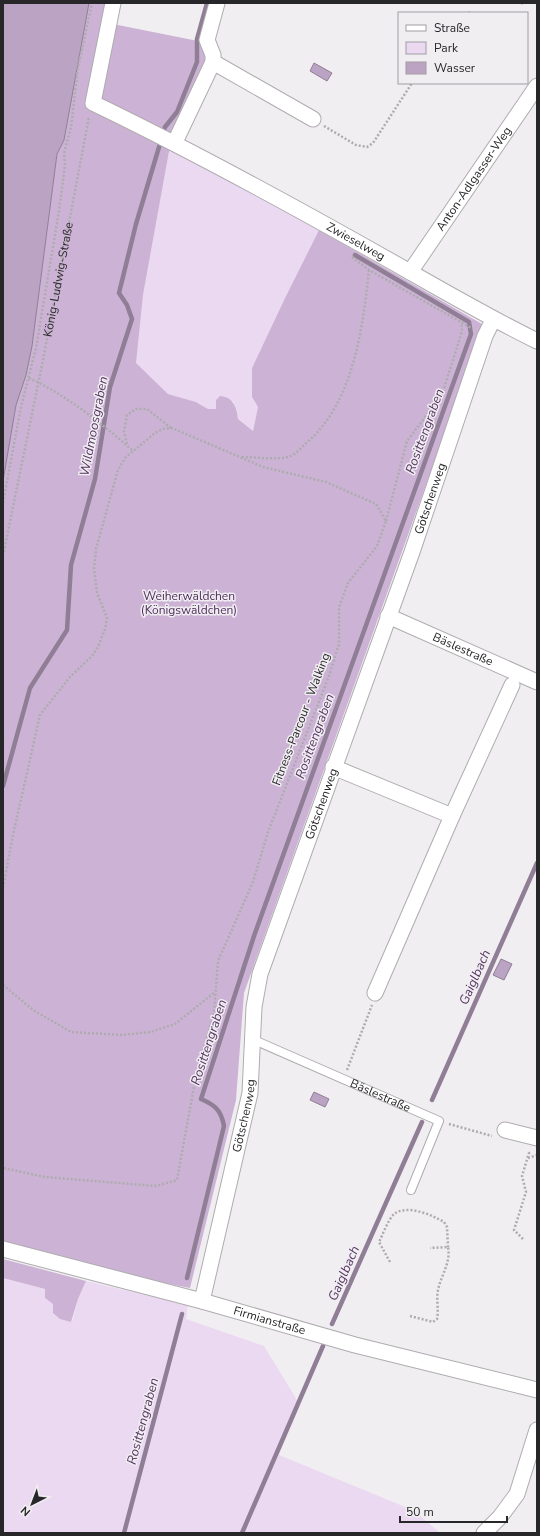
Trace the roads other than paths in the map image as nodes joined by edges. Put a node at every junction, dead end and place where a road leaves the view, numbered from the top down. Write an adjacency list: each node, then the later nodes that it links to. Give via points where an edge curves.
1 (112, 3): 6 (street, Zwieselweg, via 93,102)
2 (217, 3): 3 (street, via 207,40)
3 (213, 62): 5 (street); 6 (street)
4 (537, 86): 7 (street, Anton-Adlgasser-Weg)
5 (312, 119)
6 (167, 138): 7 (street, Zwieselweg)
7 (410, 272): 8 (street, Zwieselweg)
8 (493, 320): 9 (street, Zwieselweg); 10 (street, Götschenweg, via 485,336)
9 (537, 342)
10 (388, 616): 11 (street, Bäslestraße); 13 (street, Götschenweg)
11 (537, 682)
12 (512, 685): 14 (street)
13 (333, 767): 14 (street); 16 (street, Götschenweg, via 260,974 254,1007)
14 (452, 816): 15 (street)
15 (375, 993)
16 (254, 1040): 19 (lane, Bäslestraße, via 439,1121); 21 (street, Götschenweg, via 250,1093)
17 (499, 1133): 18 (street)
18 (537, 1138)
19 (411, 1190)
20 (3, 1249): 21 (street, Firmianstraße)
21 (202, 1301): 22 (street, Firmianstraße, via 355,1344)
22 (537, 1390)
23 (537, 1430): 24 (street, via 517,1494)
24 (485, 1533)

